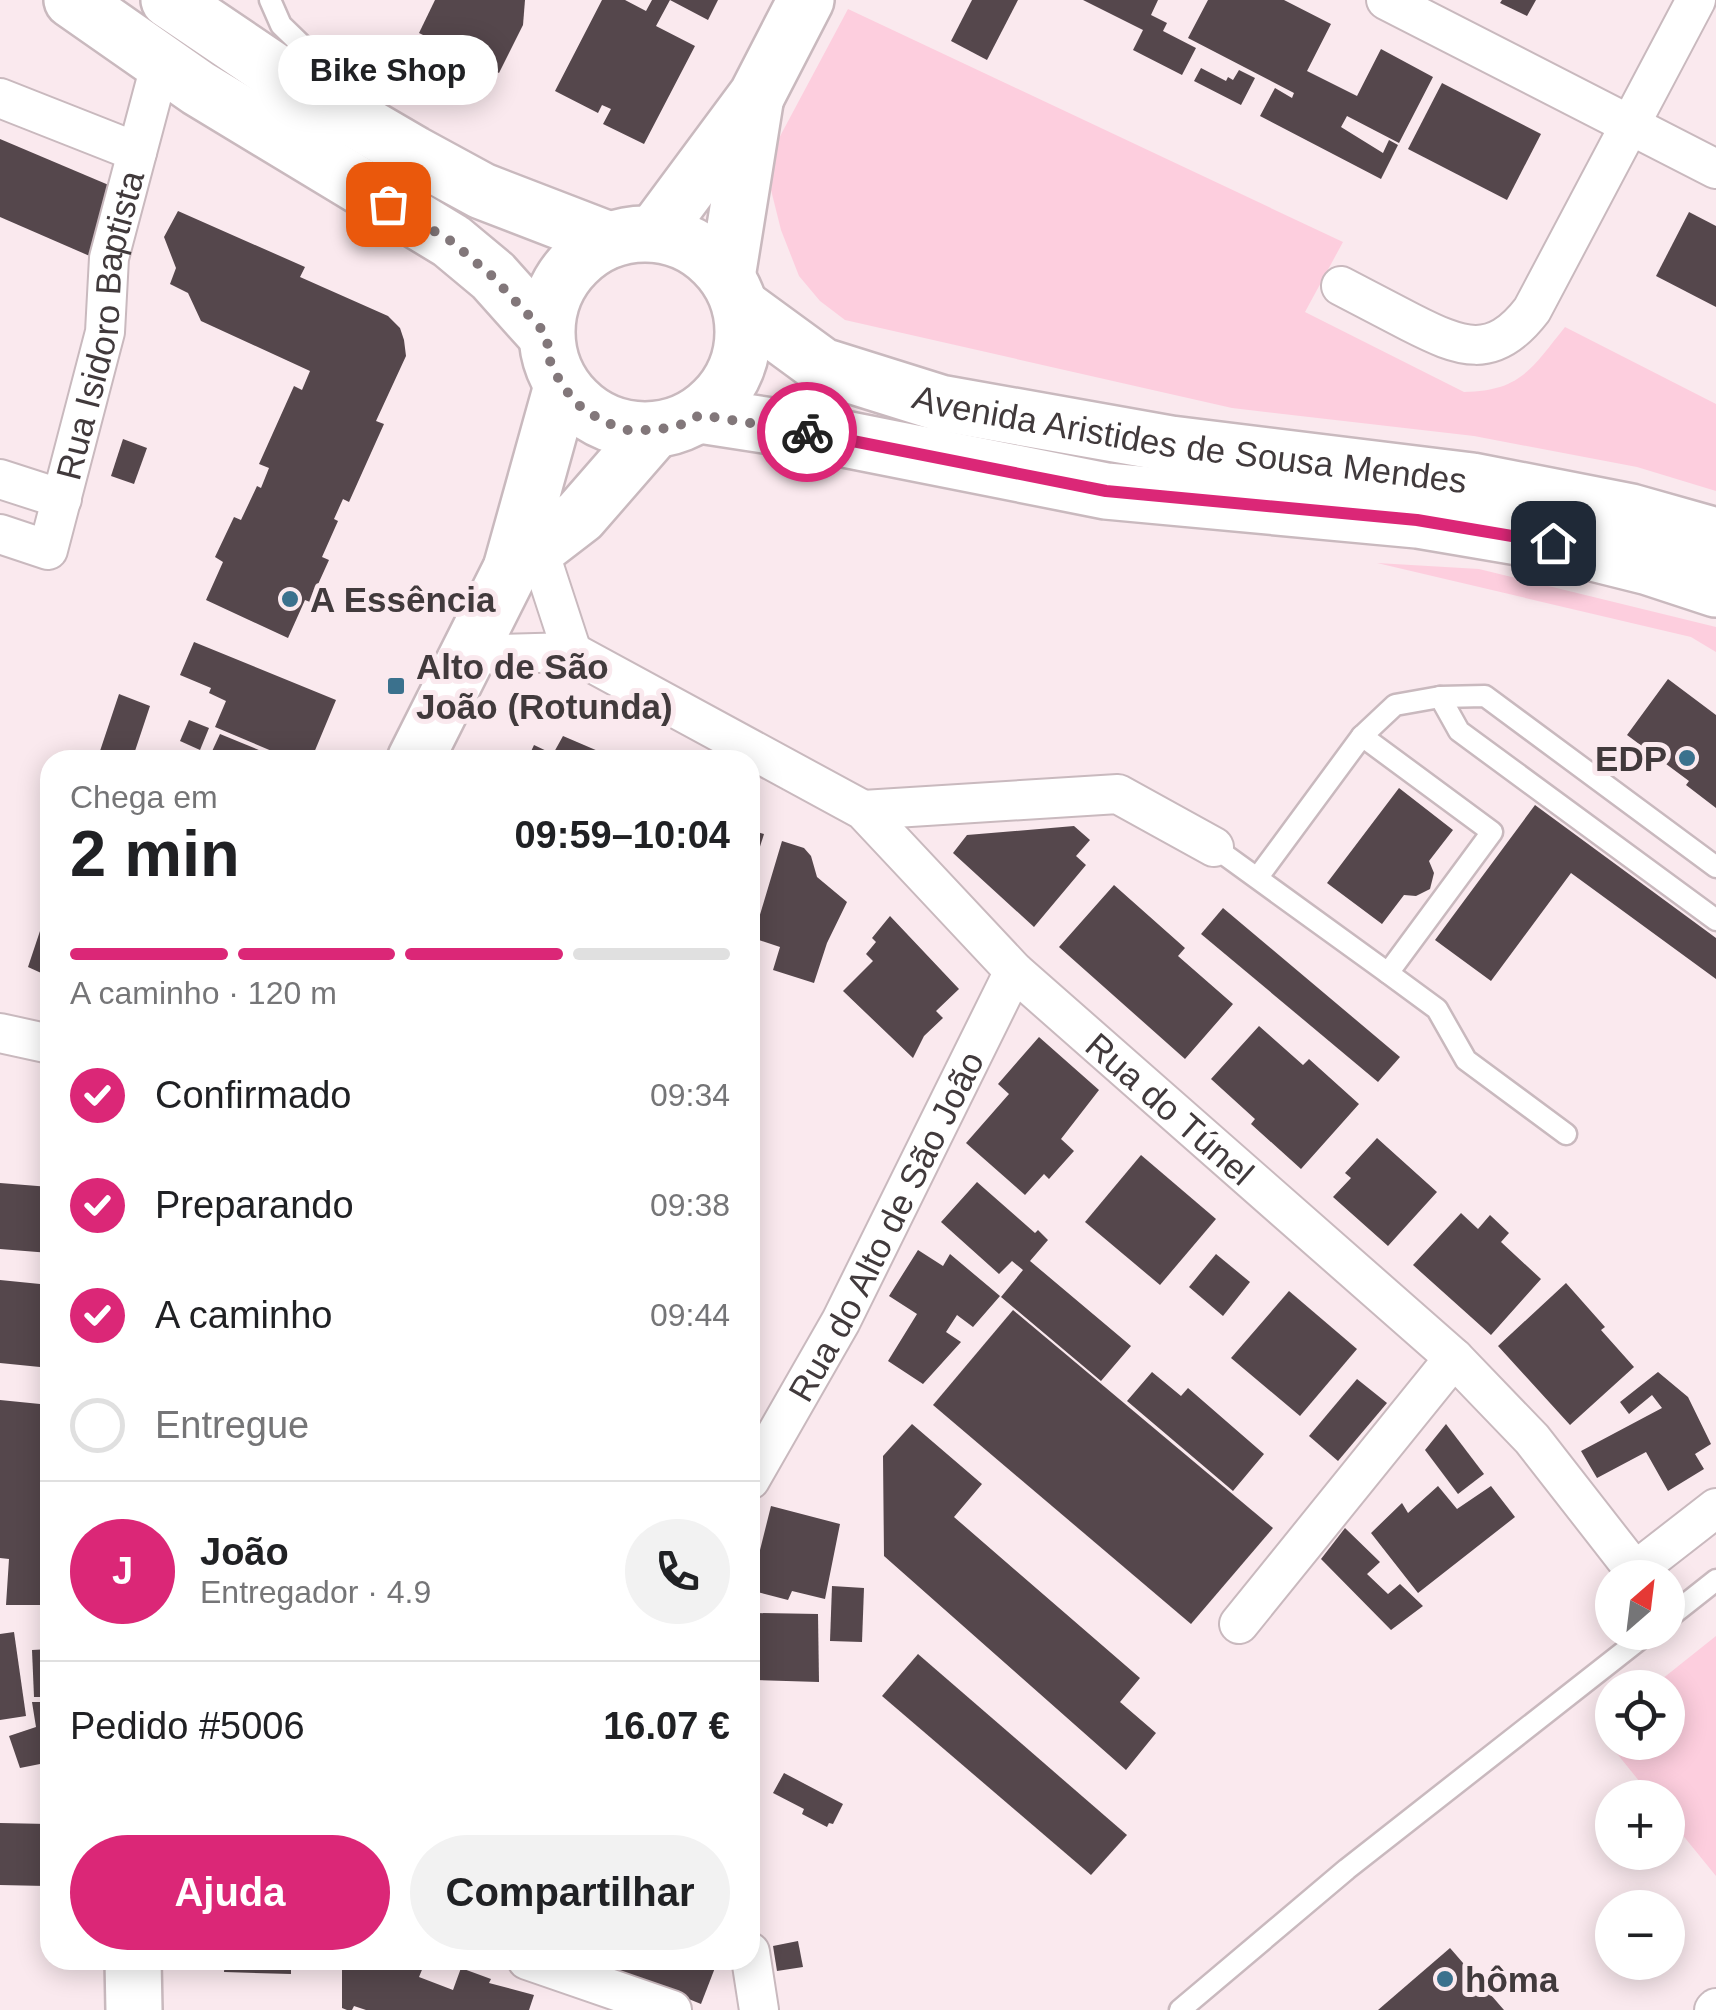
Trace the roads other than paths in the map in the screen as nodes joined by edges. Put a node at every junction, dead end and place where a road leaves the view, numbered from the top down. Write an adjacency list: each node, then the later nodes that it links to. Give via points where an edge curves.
1 (72, 0): 7 (main road)
2 (169, 0): 12 (main road)
3 (270, 0): 12 (lane, via 281,24)
4 (806, 0): 8 (main road)
5 (1386, 0): 10 (street)
6 (1696, 0): 10 (street)
7 (160, 62): 11 (street, Rua Isidoro Baptista); 17 (main road, via 451,241)
8 (757, 95): 14 (main road); 16 (main road)
9 (0, 98): 11 (street)
10 (1631, 126): 13 (street); 15 (street, via 1515,332 1473,346 1451,343)
11 (136, 152): 21 (street, Rua Isidoro Baptista, via 108,258 105,332)
12 (414, 154): 14 (main road, via 482,190)
13 (1716, 169)
14 (631, 237): 16 (main road, via 682,241 707,256); 17 (main road, via 583,255 563,277)
15 (1341, 286)
16 (734, 291): 19 (main road, via 744,337 738,367 723,394); 23 (main road, Avenida Aristides de Sousa Mendes, via 822,366 940,403 1171,444 1472,481)
17 (546, 334): 18 (main road)
18 (562, 386): 19 (main road, via 602,421 627,430); 24 (main road)
19 (677, 423): 24 (main road, via 580,516); 25 (main road, Avenida Aristides de Sousa Mendes, via 804,432 1106,491 1417,520 1553,543)
20 (0, 479): 21 (street, Rua Isidoro Baptista)
21 (62, 499): 22 (street, Rua Isidoro Baptista, via 48,550)
22 (0, 534)
23 (1716, 536)
24 (525, 558): 26 (street); 27 (main road)
25 (1716, 589)
26 (572, 652): 27 (street); 31 (street, Rua do Túnel)
27 (468, 656): 30 (main road)
28 (1440, 696): 29 (lane, via 1395,704); 35 (lane, via 1485,696); 37 (lane, via 1459,731)
29 (1362, 736): 36 (lane); 39 (lane, via 1492,832)
30 (420, 750)
31 (752, 750)
32 (760, 754): 33 (street, Rua do Túnel)
33 (863, 810): 34 (street, via 1118,794); 38 (street, Rua do Túnel)
34 (1214, 847): 36 (lane)
35 (1716, 867)
36 (1258, 877): 39 (lane)
37 (1716, 920)
38 (1014, 970): 43 (street, Rua do Túnel); 44 (street, Rua do Alto de São João, via 841,1321)
39 (1388, 972): 42 (lane, via 1437,1009 1466,1060)
40 (0, 1032): 41 (street)
41 (40, 1042)
42 (1566, 1134)
43 (1454, 1358): 45 (street, Rua do Túnel, via 1532,1439 1635,1571); 48 (street)
44 (760, 1463)
45 (1716, 1508)
46 (1716, 1580): 47 (lane)
47 (1685, 1605)
48 (1239, 1624)
49 (1626, 1650): 56 (lane)
50 (134, 1970): 53 (main road)
51 (556, 1970): 54 (street)
52 (753, 1970): 55 (street)
53 (134, 2010)
54 (672, 2010)
55 (759, 2010)
56 (1180, 2010)

